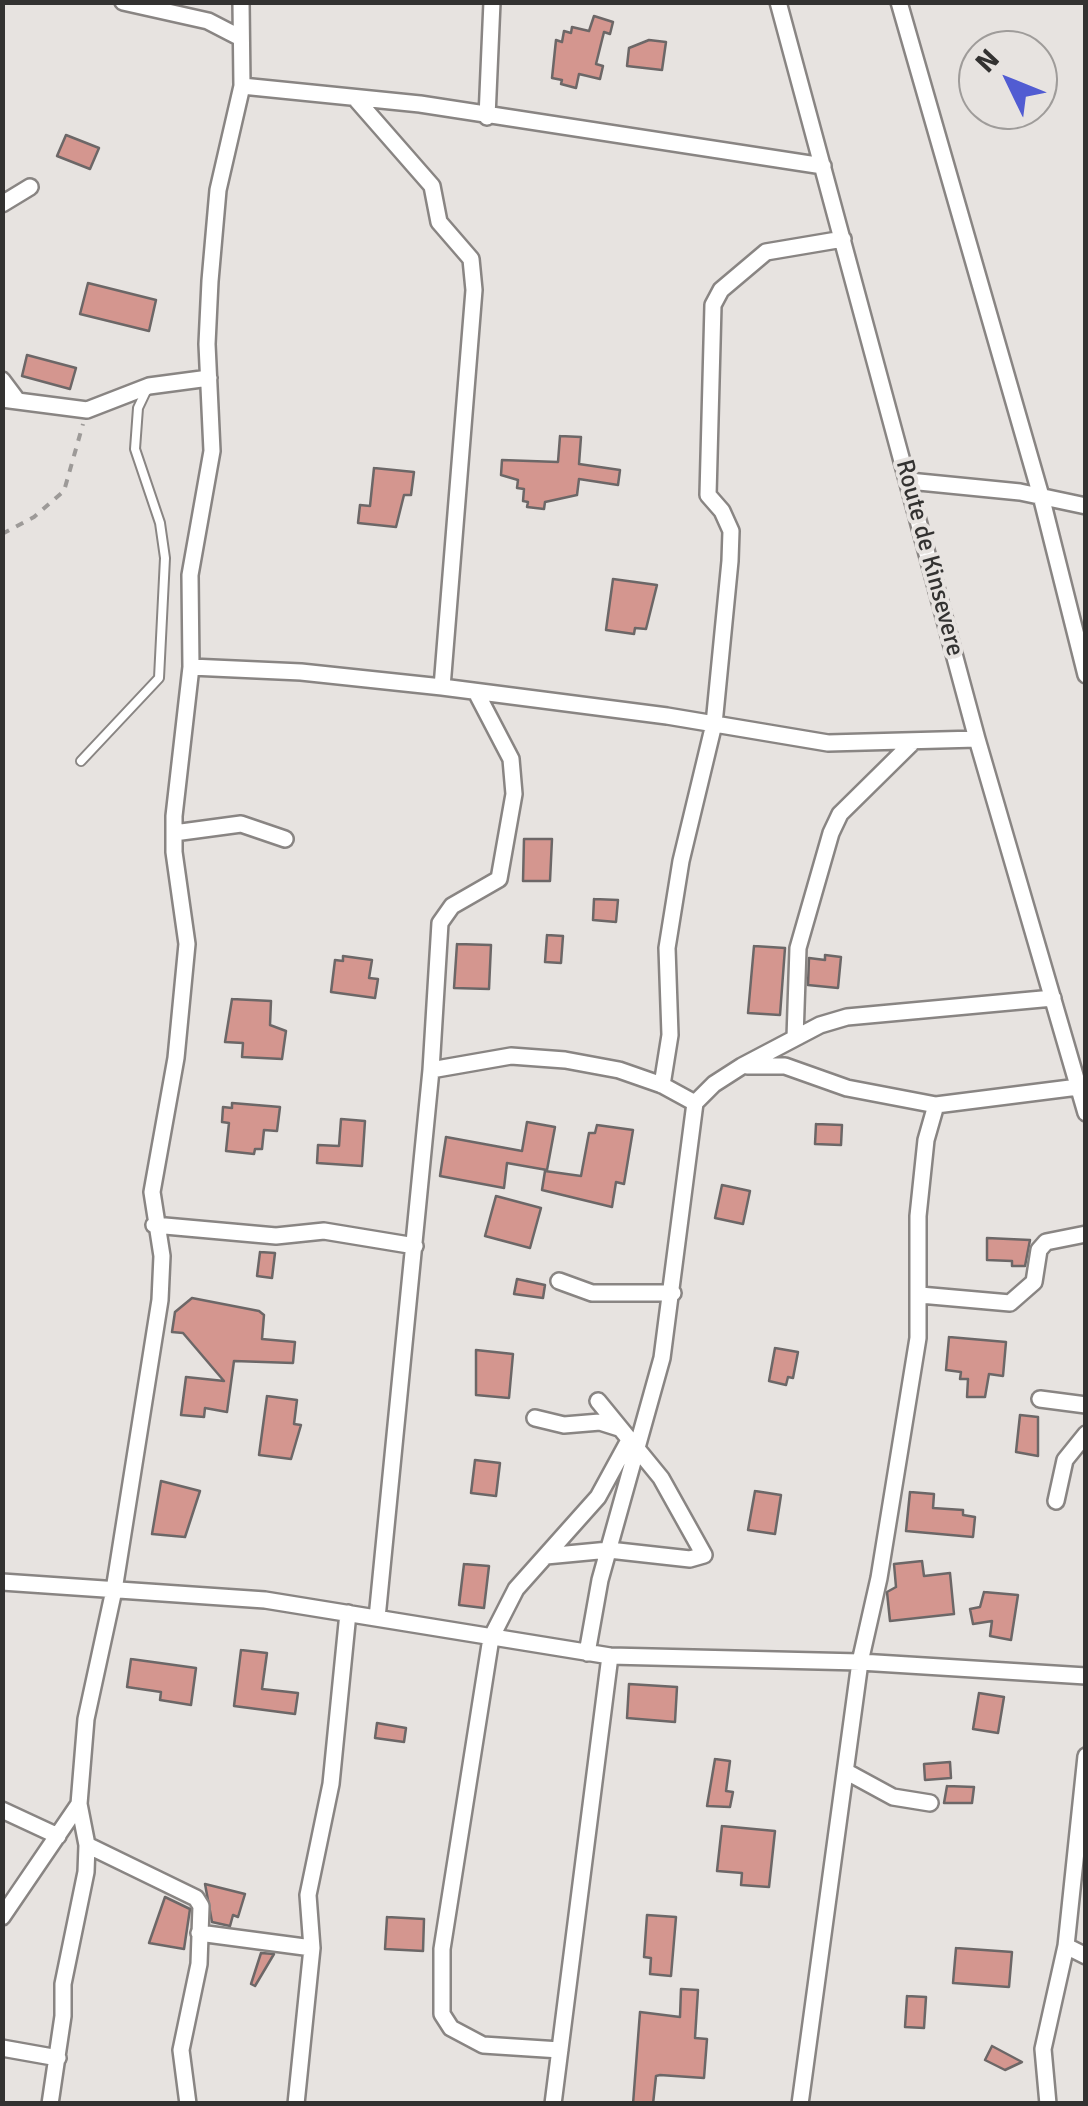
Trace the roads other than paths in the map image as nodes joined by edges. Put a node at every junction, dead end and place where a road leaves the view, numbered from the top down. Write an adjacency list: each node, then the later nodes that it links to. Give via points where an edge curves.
1 (123, 2): 6 (street, via 208,21)
2 (242, 2): 6 (street)
3 (492, 2): 9 (street)
4 (778, 2): 10 (street, Route de Kinsevere)
5 (900, 2): 19 (street)
6 (238, 37): 7 (street)
7 (242, 86): 8 (street); 14 (street, via 218,190)
8 (355, 98): 9 (street); 23 (street, via 432,186 439,222 472,259)
9 (487, 117): 10 (street)
10 (823, 166): 13 (street, Route de Kinsevere)
11 (30, 187): 12 (street)
12 (2, 204)
13 (843, 238): 18 (street, Route de Kinsevere); 25 (street, via 766,252 721,290 714,306 708,495 731,531)
14 (209, 378): 16 (street); 21 (street, via 212,451 190,575)
15 (2, 380): 17 (street)
16 (149, 386): 17 (street, via 87,410); 28 (lane, via 138,408 136,449 164,558 160,678)
17 (10, 399)
18 (909, 481): 19 (street); 26 (street, Route de Kinsevere)
19 (1041, 496): 20 (street); 22 (street)
20 (1086, 506)
21 (191, 666): 23 (street); 29 (street)
22 (1086, 675)
23 (442, 688): 24 (street)
24 (476, 692): 25 (street); 34 (street, via 510,759 511,819 500,879 452,906 440,923)
25 (714, 724): 27 (street, via 828,744); 35 (street, via 667,948 670,1035)
26 (977, 739): 27 (street); 31 (street, Route de Kinsevere)
27 (911, 744): 32 (street, via 840,814 831,834 798,948)
28 (81, 761)
29 (174, 834): 30 (street, via 241,824); 40 (street, via 187,944 176,1058 152,1192)
30 (285, 839)
31 (1053, 998): 32 (street, via 872,1012); 36 (street, Route de Kinsevere)
32 (796, 1038): 33 (street)
33 (742, 1066): 37 (street); 38 (street, via 786,1066 847,1088)
34 (431, 1070): 35 (street, via 483,1059 542,1058 619,1070); 42 (street)
35 (662, 1085): 37 (street)
36 (1082, 1085): 38 (street); 39 (street, Route de Kinsevere)
37 (695, 1103): 44 (street)
38 (936, 1105): 45 (street, via 918,1216)
39 (1086, 1113)
40 (154, 1225): 42 (street, via 276,1236 324,1231); 56 (street, via 162,1256 160,1300)
41 (1086, 1234): 45 (street, via 1046,1242 1034,1282 1010,1302)
42 (414, 1246): 58 (street)
43 (559, 1281): 44 (street, via 592,1294)
44 (673, 1293): 51 (street)
45 (920, 1295): 62 (street, via 880,1578)
46 (1040, 1399): 48 (street)
47 (598, 1401): 51 (street)
48 (1086, 1404)
49 (536, 1418): 51 (street)
50 (1086, 1434): 52 (street, via 1064,1460)
51 (629, 1441): 53 (street); 53 (street, via 670,1491 704,1555 690,1560); 54 (street, via 608,1483)
52 (1056, 1501)
53 (609, 1550): 54 (street); 60 (street)
54 (546, 1556): 59 (street, via 516,1589)
55 (2, 1582): 56 (street)
56 (114, 1590): 57 (street); 67 (street, via 93,1676)
57 (348, 1613): 58 (street); 74 (street, via 331,1784 308,1895)
58 (377, 1618): 59 (street)
59 (491, 1638): 60 (street); 77 (street, via 442,1949 442,2014 464,2038 483,2045)
60 (587, 1653): 61 (street)
61 (610, 1656): 62 (street); 77 (street)
62 (860, 1662): 63 (street); 65 (street)
63 (1086, 1676)
64 (1086, 1756): 73 (street)
65 (847, 1772): 66 (street, via 894,1797); 83 (street)
66 (930, 1803)
67 (79, 1804): 69 (street); 70 (street)
68 (2, 1810): 69 (street)
69 (58, 1836): 71 (street)
70 (87, 1845): 72 (street, via 196,1898); 78 (street, via 63,1984)
71 (2, 1917)
72 (199, 1933): 74 (street); 80 (street, via 181,2050)
73 (1066, 1946): 75 (street); 84 (street, via 1043,2049)
74 (312, 1948): 81 (street)
75 (1086, 1956)
76 (2, 2048): 78 (street)
77 (560, 2050): 82 (street)
78 (58, 2058): 79 (street)
79 (50, 2104)
80 (188, 2104)
81 (296, 2104)
82 (554, 2104)
83 (800, 2104)
84 (1048, 2104)

